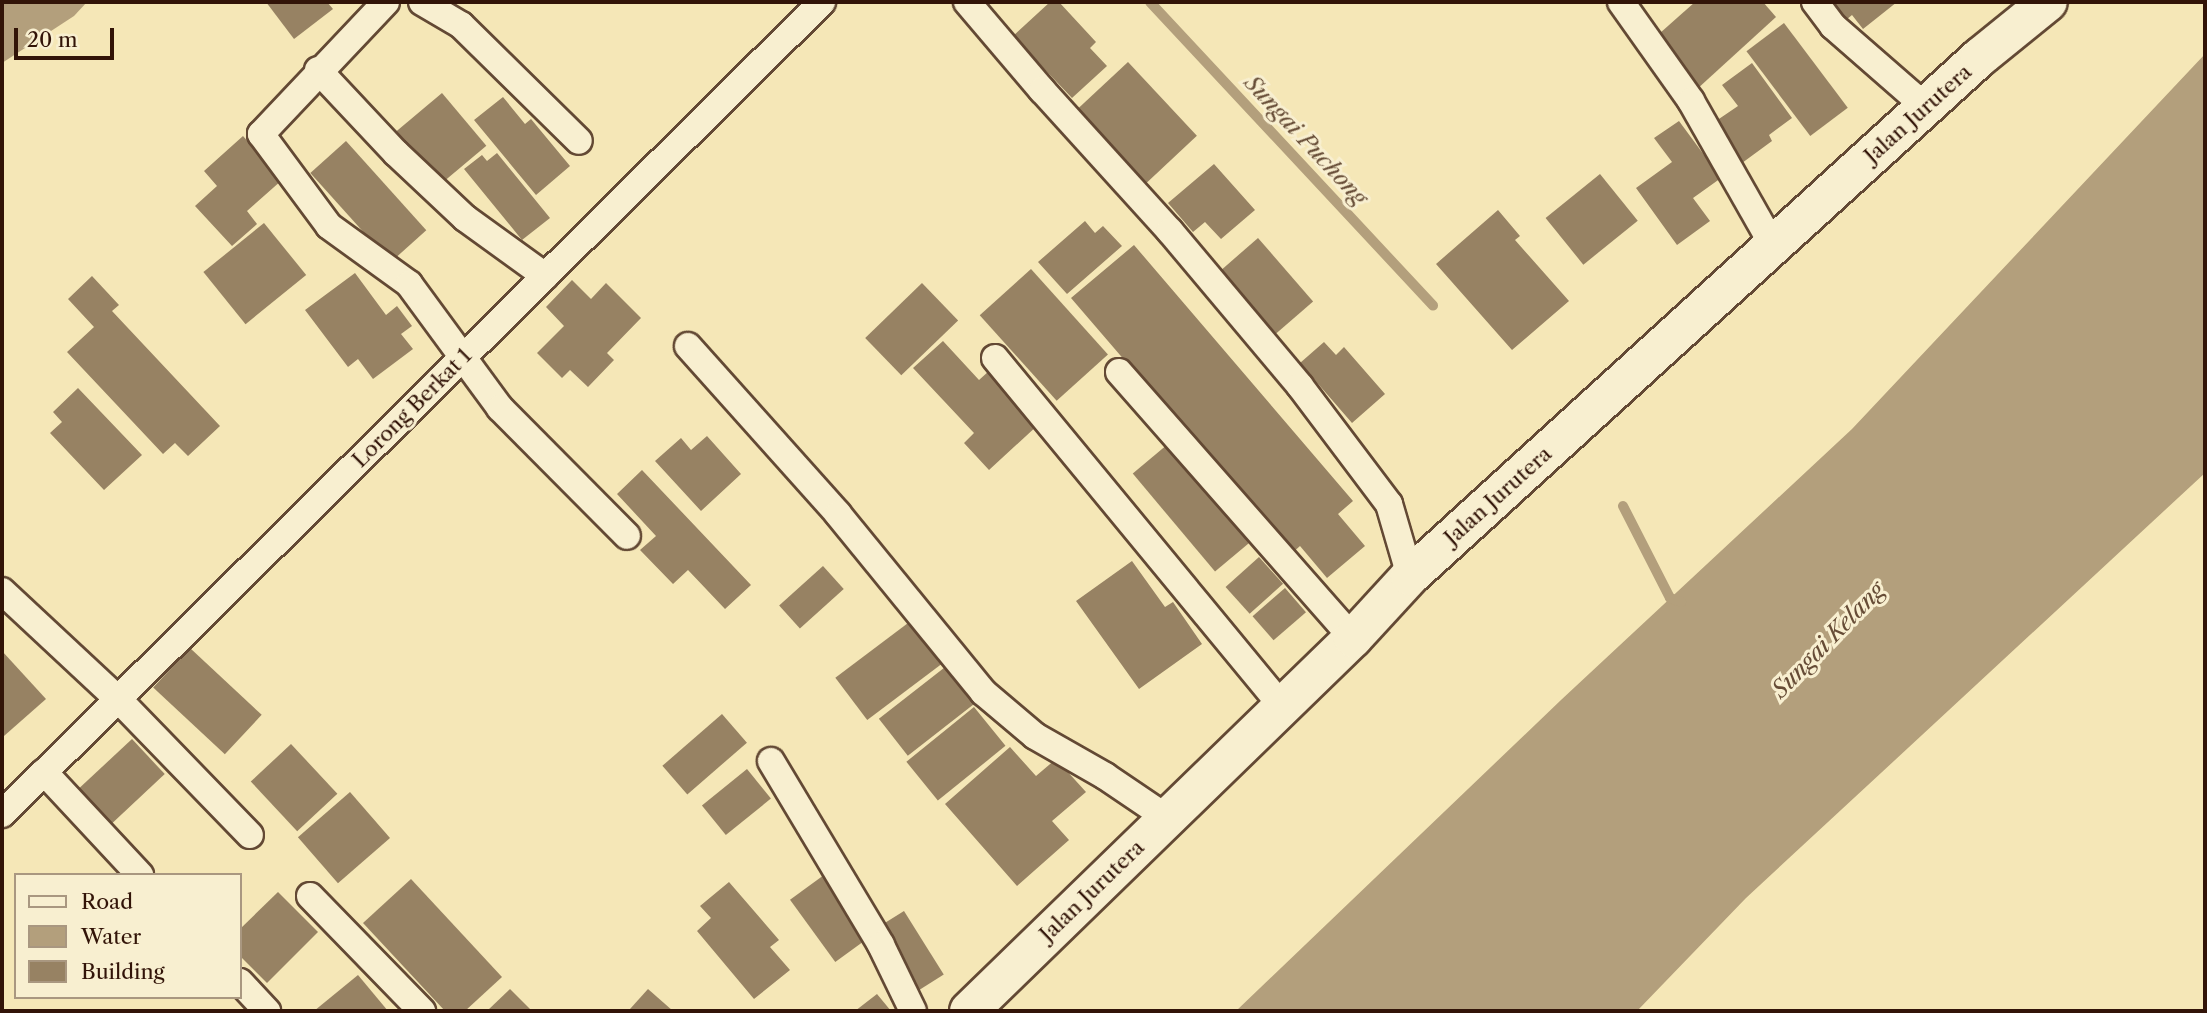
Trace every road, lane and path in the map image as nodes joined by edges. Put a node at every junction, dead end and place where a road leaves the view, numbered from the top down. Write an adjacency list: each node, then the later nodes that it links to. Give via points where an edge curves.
1 (386, 2): 8 (street)
2 (422, 2): 10 (street, via 461,25)
3 (822, 2): 12 (street, Lorong Berkat 1)
4 (967, 2): 18 (street, via 1300,386 1389,504)
5 (1621, 2): 11 (street, via 1691,101)
6 (1815, 2): 9 (street, via 1833,26)
7 (2048, 2): 9 (street, Jalan Jurutera)
8 (318, 70): 12 (street, via 465,218); 14 (street, via 261,134 329,226 409,284)
9 (1926, 107): 11 (street, Jalan Jurutera)
10 (579, 141)
11 (1774, 247): 18 (street, Jalan Jurutera)
12 (545, 276): 14 (street, Lorong Berkat 1)
13 (688, 346): 26 (street, via 838,514 983,692 1035,736)
14 (463, 357): 17 (street, via 500,408); 21 (street, Lorong Berkat 1)
15 (995, 358): 22 (street)
16 (1119, 372): 20 (street)
17 (627, 536)
18 (1410, 576): 20 (street, Jalan Jurutera)
19 (2, 590): 21 (street)
20 (1353, 638): 22 (street, Jalan Jurutera)
21 (119, 700): 24 (street, Lorong Berkat 1); 27 (street)
22 (1282, 706): 26 (street, Jalan Jurutera)
23 (771, 761): 33 (street, via 881,945)
24 (44, 772): 25 (street, Lorong Berkat 1); 28 (street)
25 (2, 814)
26 (1167, 818): 34 (street, Jalan Jurutera)
27 (250, 835)
28 (137, 873)
29 (310, 896): 32 (street)
30 (242, 984): 31 (street)
31 (267, 1011)
32 (422, 1011)
33 (913, 1011)
34 (969, 1011)

